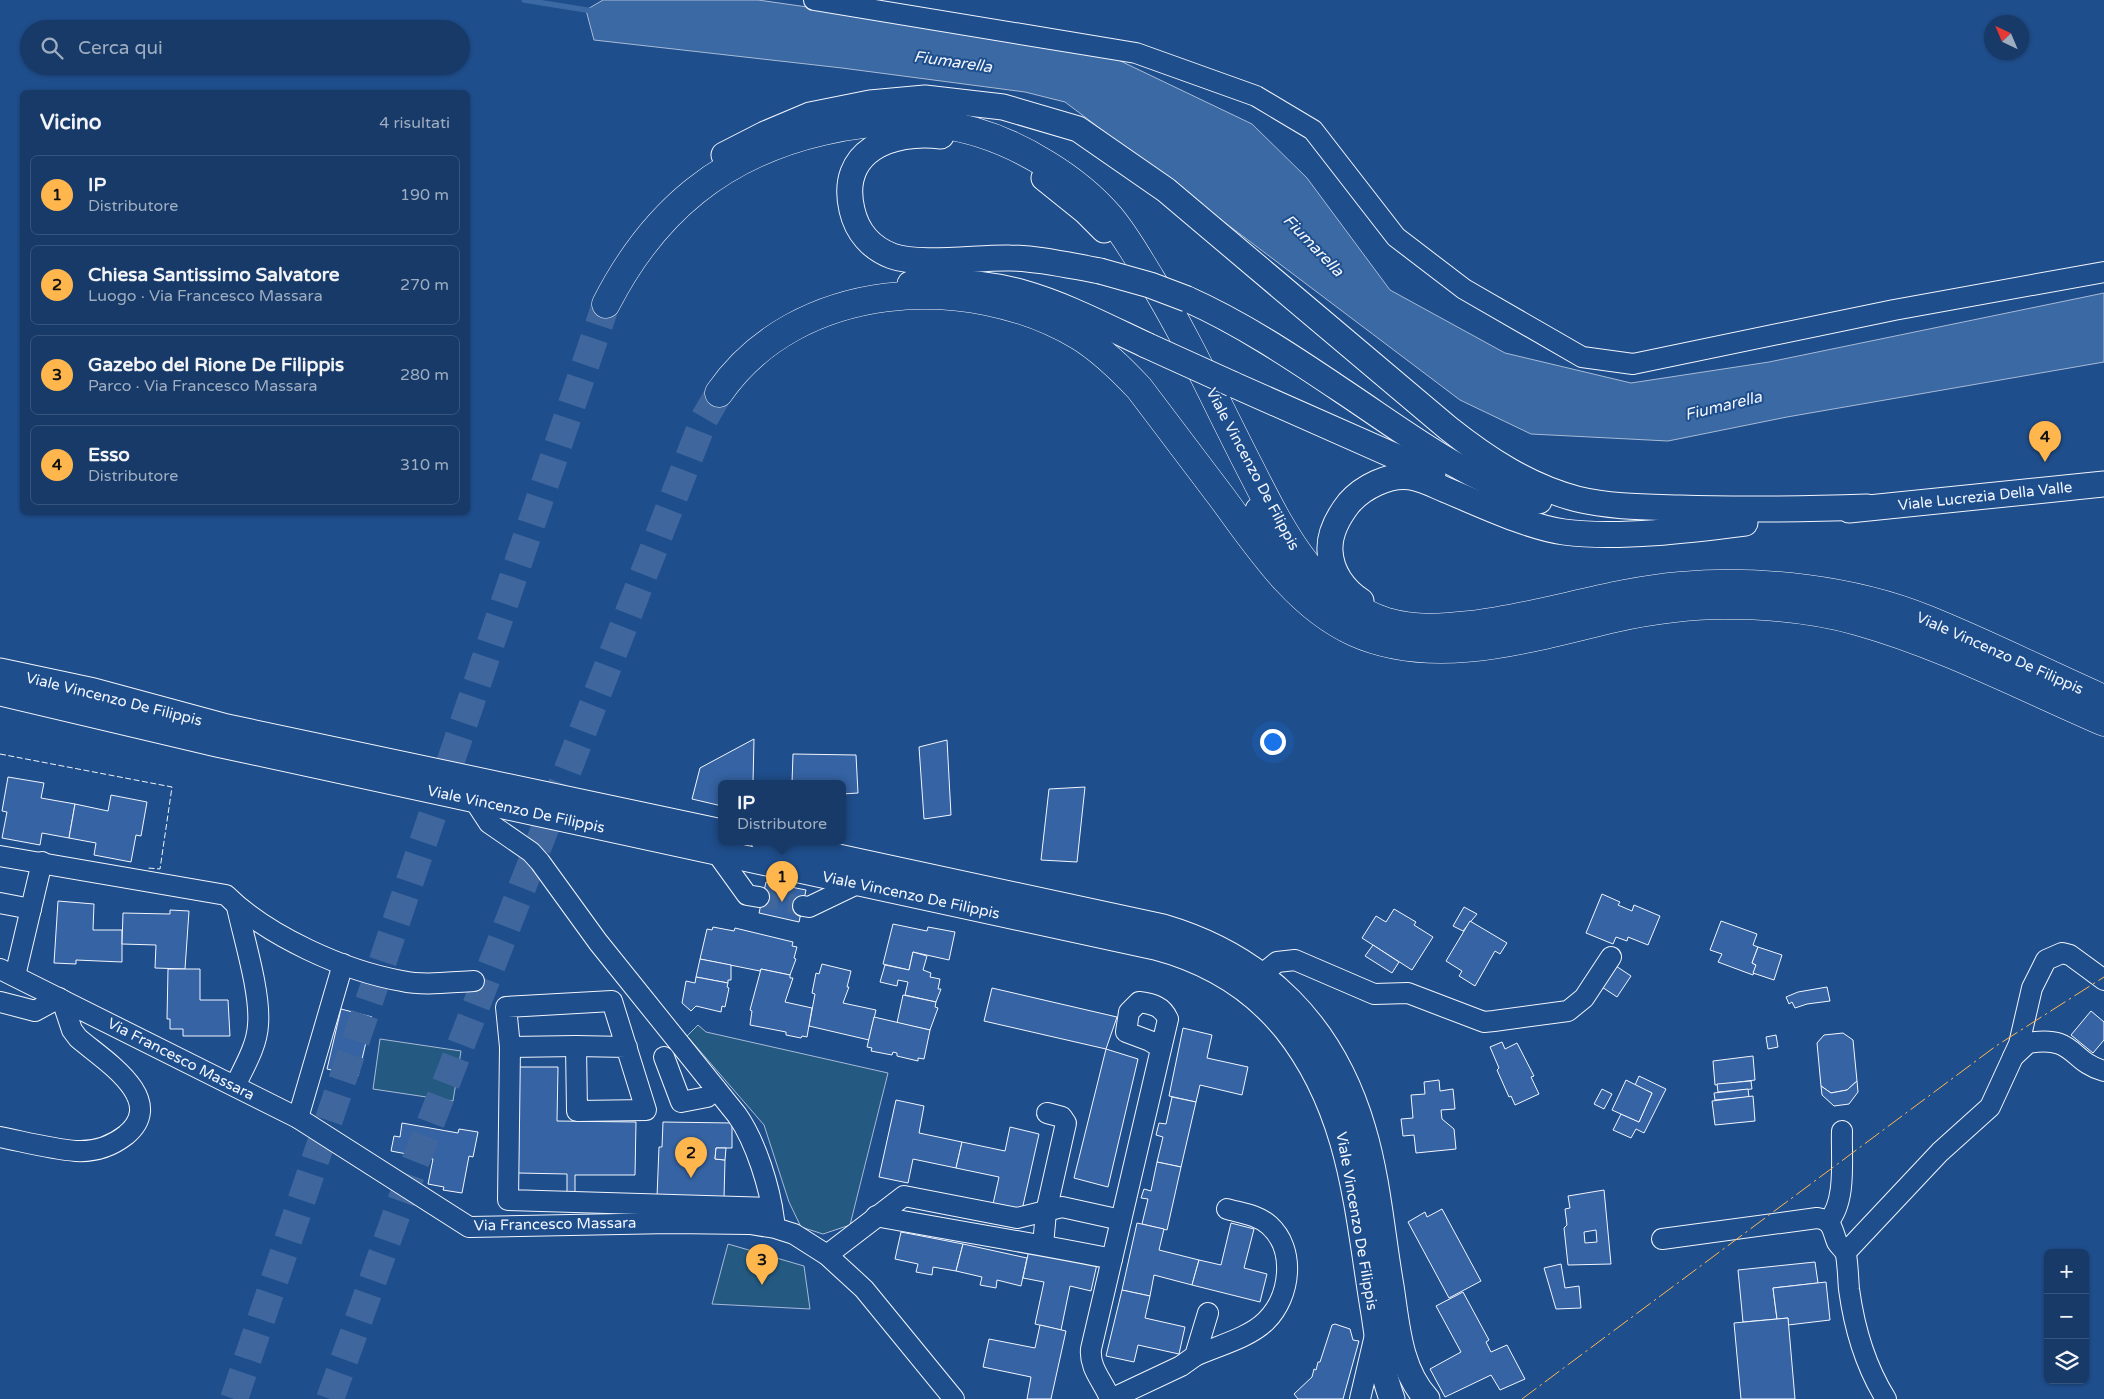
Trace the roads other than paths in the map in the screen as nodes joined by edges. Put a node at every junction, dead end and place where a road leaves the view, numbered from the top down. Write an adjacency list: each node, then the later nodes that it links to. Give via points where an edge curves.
1 (814, 0): 3 (street, via 1136,53 1256,96 1313,130 1396,237 1464,289 1582,356 1634,364 1894,310)
2 (638, 248): 4 (highway, Viale Vincenzo De Filippis); 8 (main road, via 672,197 697,174 735,149 810,115 870,103 925,98 1002,107 1078,129 1166,190 1448,428 1484,456 1519,476 1579,499 1651,508); 10 (highway, Viale Vincenzo De Filippis, via 710,177 788,140 852,125 919,121 964,127 1010,143 1074,184 1109,216 1126,238 1168,307 1288,540 1320,582 1345,602 1390,623)
3 (2104, 272)
4 (606, 304)
5 (725, 384): 9 (main road, bridge, via 748,354 766,338 810,309 863,292 927,282 990,284 1016,289 1073,310 1451,482 1510,505 1590,526); 10 (highway, Viale Vincenzo De Filippis, via 769,341 789,328 842,307 890,297 945,294 1026,312 1079,337 1122,370 1275,567 1325,614 1352,631 1414,648)
6 (2104, 484): 7 (main road, Viale Lucrezia Della Valle)
7 (1866, 508): 8 (main road, Viale Lucrezia Della Valle); 9 (main road, Viale Lucrezia Della Valle)
8 (1732, 510): 10 (main road, bridge, via 1678,518 1612,517 1555,505 1494,484 1438,456 1245,329 1187,299 1150,285 1100,271 1042,260 916,260 894,257 871,244 858,226 850,201 851,177 859,160 870,149 899,136 950,137 988,147 1027,167 1054,186 1102,227 1127,263 1193,381 1280,553 1304,584 1330,606 1369,628 1421,641)
9 (1636, 532): 10 (main road, via 1562,532 1409,477 1384,480 1366,489 1351,501 1336,523 1330,546 1334,568 1345,587 1367,604 1397,616)
10 (1470, 636): 13 (highway, Viale Vincenzo De Filippis, via 1502,621 1646,589 1730,584 1809,590 1858,599 1924,618); 15 (highway, Viale Vincenzo De Filippis, via 1560,632 1654,610 1691,606 1768,606 1855,621 1904,636)
11 (0, 671): 16 (main road, Viale Vincenzo De Filippis, via 94,691)
12 (0, 693): 16 (main road, Viale Vincenzo De Filippis)
13 (2104, 699)
14 (0, 710): 16 (main road, via 75,725)
15 (2104, 722)
16 (222, 736): 17 (main road, Viale Vincenzo De Filippis); 18 (main road, Viale Vincenzo De Filippis)
17 (474, 800): 19 (main road, Viale Vincenzo De Filippis); 47 (street, via 489,823 540,862 598,942)
18 (718, 842)
19 (718, 842)
20 (721, 845): 26 (street, via 748,894)
21 (729, 845): 25 (main road, Viale Vincenzo De Filippis)
22 (783, 845): 34 (main road, Viale Vincenzo De Filippis, via 1163,927 1219,948)
23 (0, 856): 24 (street)
24 (42, 862): 29 (street, via 226,895); 30 (street)
25 (859, 883): 28 (street, via 809,907); 65 (main road, Viale Vincenzo De Filippis, via 1175,952 1227,975 1263,1003 1307,1057 1339,1124 1349,1165)
26 (759, 897)
27 (0, 903): 30 (street)
28 (803, 906)
29 (237, 907): 32 (street, via 304,948); 46 (street, via 259,1008 254,1044)
30 (31, 909): 33 (street)
31 (1611, 957): 34 (street, via 1584,998 1568,1011 1494,1022 1484,1022 1408,993 1374,994 1295,960 1277,962)
32 (343, 964): 36 (street, via 403,982); 49 (street)
33 (7, 973): 37 (street, Via Francesco Massara)
34 (1261, 975): 71 (main road, Viale Vincenzo De Filippis, via 1294,1004 1321,1039 1355,1105 1370,1157 1402,1352 1416,1387)
35 (2104, 980): 44 (street, via 2070,955 2062,953 2046,960 2032,988 2025,1024)
36 (474, 981)
37 (61, 999): 38 (street, via 34,1011); 46 (street, Via Francesco Massara); 51 (street, via 78,1038 133,1086 139,1098 137,1120 120,1140 92,1150 76,1151)
38 (0, 1002)
39 (576, 1046): 40 (street); 41 (street); 41 (street, via 577,1111 646,1110)
40 (510, 1047): 41 (street, via 506,1007 612,1000); 52 (street, via 508,1200)
41 (627, 1047)
42 (1161, 1048): 56 (street)
43 (664, 1057): 47 (street, via 681,1102 707,1097)
44 (2013, 1057): 45 (street, via 2028,1043 2054,1042 2063,1044); 61 (street, via 1990,1107 1940,1152)
45 (2104, 1071)
46 (234, 1086): 49 (street, Via Francesco Massara)
47 (716, 1089): 52 (street, via 751,1139)
48 (1047, 1113): 54 (street, via 1062,1116 1066,1123)
49 (298, 1118): 58 (street, Via Francesco Massara, via 469,1227 670,1223 750,1224)
50 (1842, 1131): 57 (street, via 1840,1202)
51 (0, 1138)
52 (772, 1208): 58 (street)
53 (1227, 1209): 66 (street, via 1256,1216 1278,1234 1286,1246 1286,1281 1275,1310 1266,1321 1253,1331)
54 (1046, 1212): 55 (street, via 1018,1218 904,1196); 56 (street, via 1062,1207); 60 (street)
55 (876, 1216): 60 (street); 62 (street)
56 (1121, 1220): 63 (street)
57 (1828, 1222): 59 (street, via 1817,1218); 61 (street)
58 (775, 1228): 62 (street, Via Francesco Massara, via 794,1234)
59 (1662, 1239)
60 (1043, 1245): 63 (street)
61 (1846, 1252): 72 (street, via 1849,1291 1858,1328 1868,1363)
62 (827, 1255): 67 (street, Via Francesco Massara, via 864,1289)
63 (1112, 1259): 68 (street, via 1090,1360)
64 (1208, 1313): 66 (street)
65 (1376, 1331): 69 (street); 70 (main road, Viale Vincenzo De Filippis)
66 (1195, 1356): 68 (street, via 1181,1366)
67 (954, 1398)
68 (1111, 1399)
69 (1360, 1399)
70 (1392, 1399)
71 (1427, 1399)
72 (1886, 1399)

